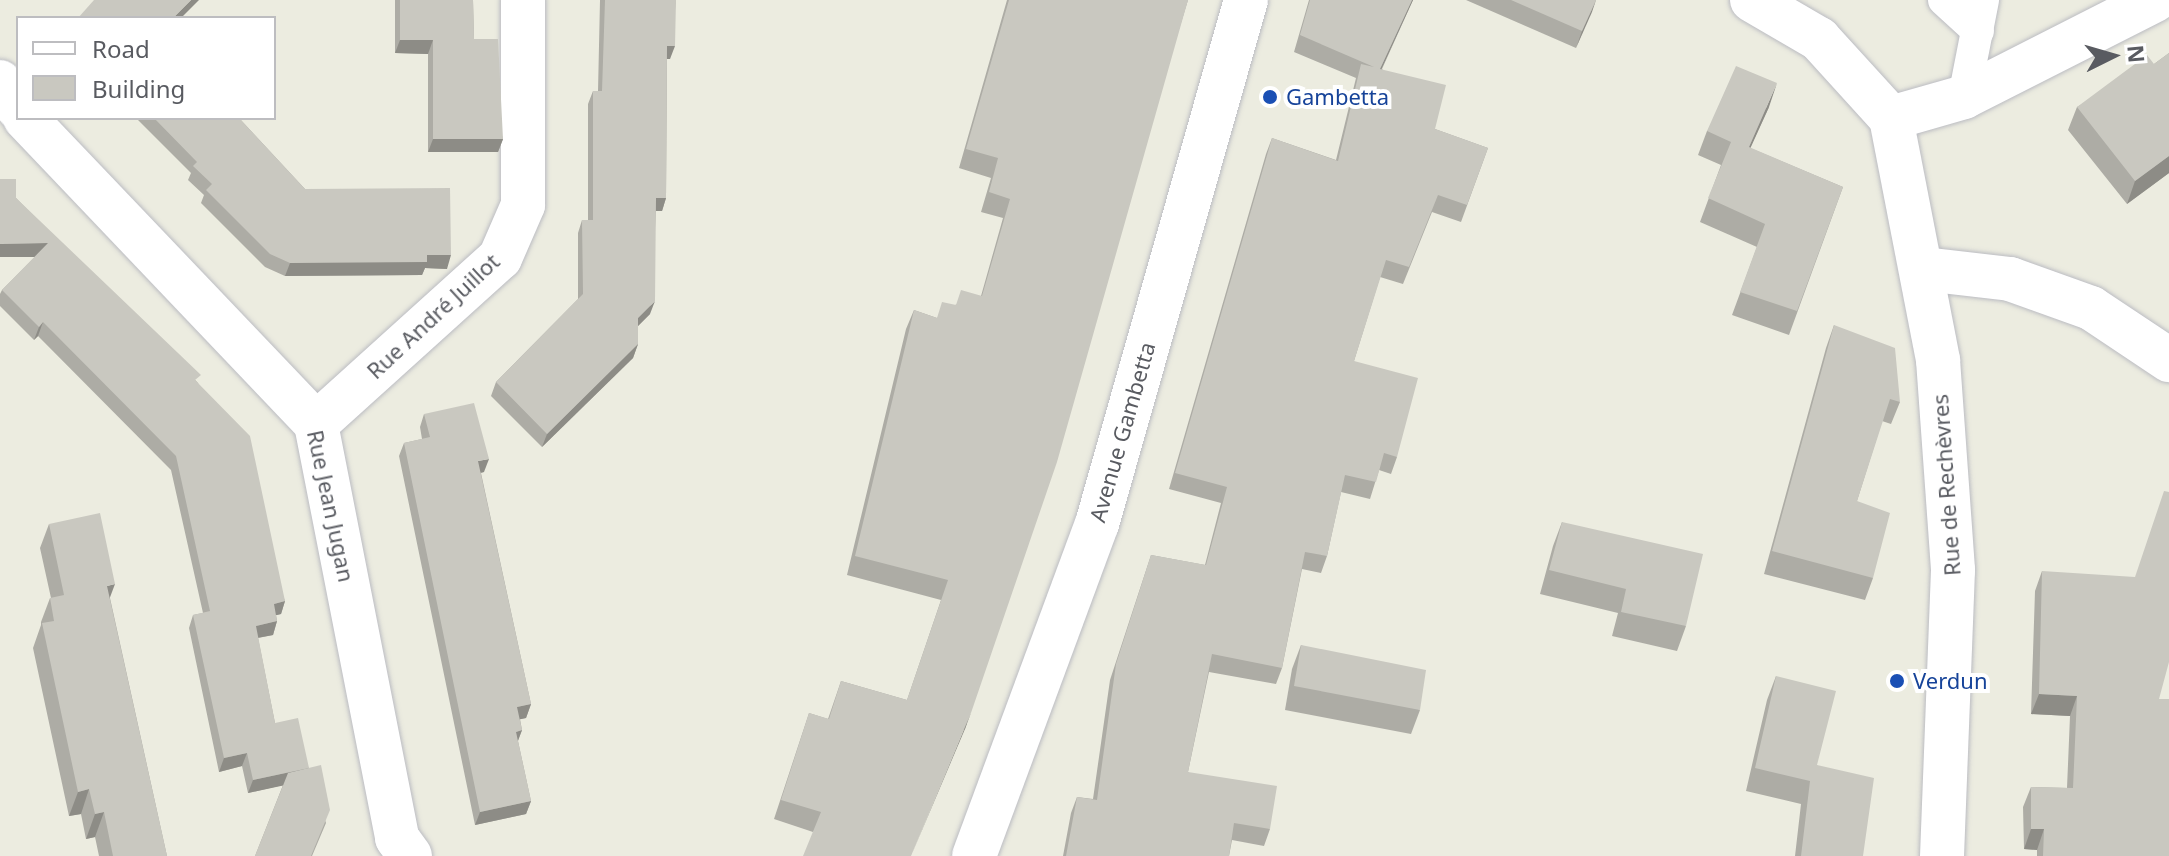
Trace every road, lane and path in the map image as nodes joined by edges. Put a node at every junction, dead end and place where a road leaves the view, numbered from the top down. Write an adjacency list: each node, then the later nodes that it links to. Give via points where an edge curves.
1 (523, 0): 14 (street, Rue André Juillot, via 523,205 500,258)
2 (1246, 0): 16 (street, Avenue Gambetta, via 1097,524)
3 (1752, 0): 10 (street, via 1819,39)
4 (1944, 0): 6 (lane)
5 (2155, 0): 8 (street)
6 (1980, 16): 8 (lane)
7 (0, 82): 9 (street)
8 (1964, 97): 10 (street)
9 (16, 105)
10 (1891, 118): 12 (street, Rue de Rechèvres)
11 (27, 120): 14 (street, Rue Jean Jugan)
12 (1924, 269): 13 (street, via 2010,279 2091,308); 17 (street, Rue de Rechèvres, via 1953,570)
13 (2169, 360)
14 (316, 424): 15 (street, Rue Jean Jugan, via 397,838)
15 (410, 856)
16 (974, 856)
17 (1942, 856)

